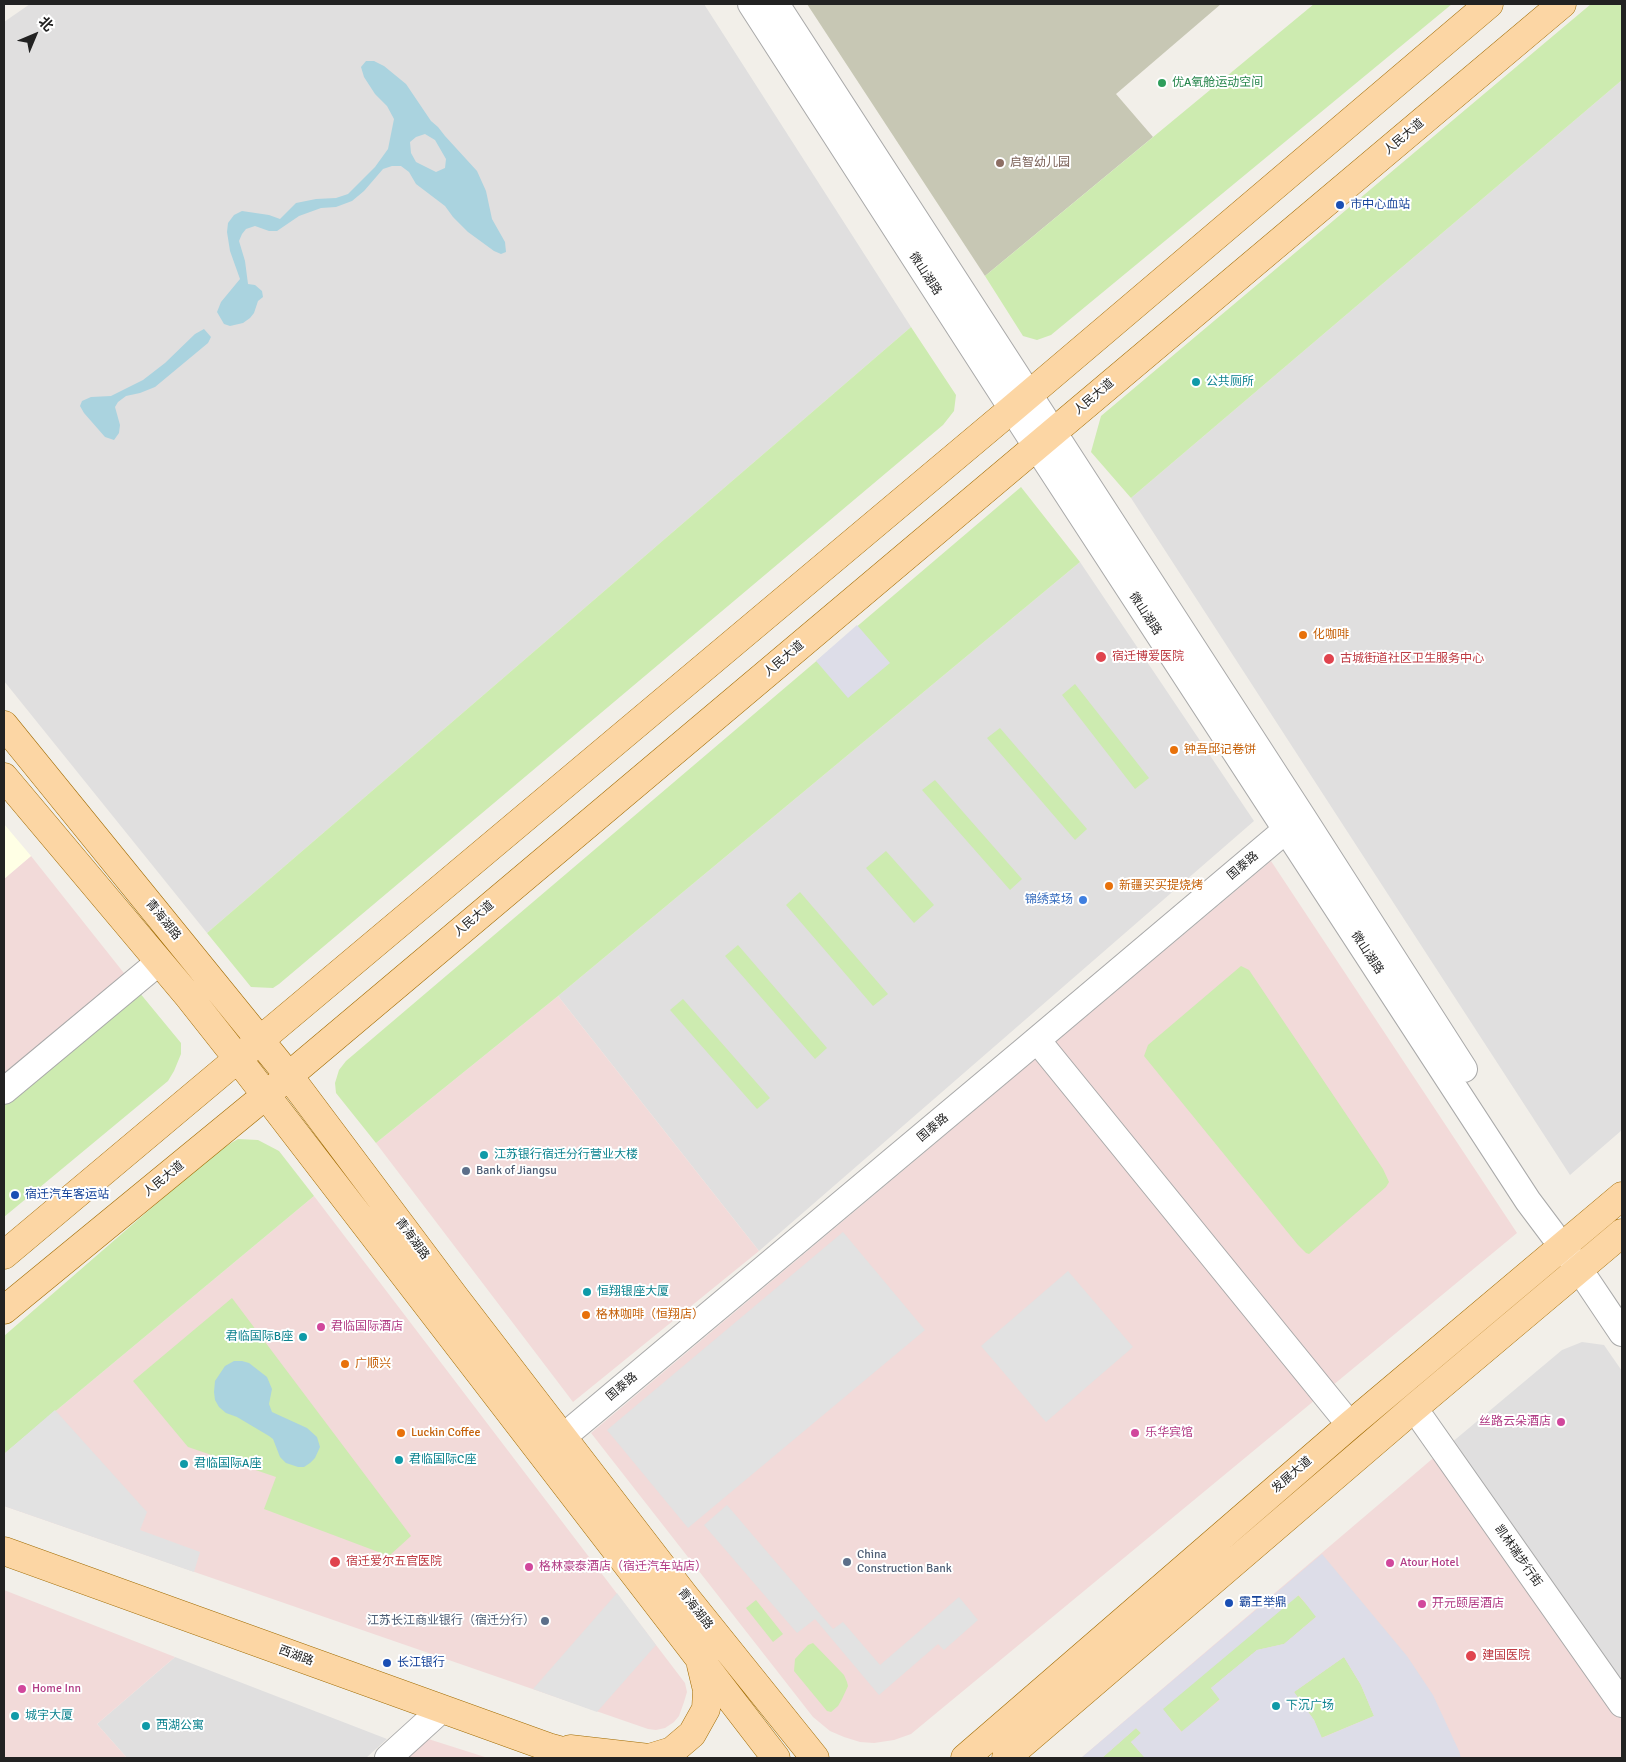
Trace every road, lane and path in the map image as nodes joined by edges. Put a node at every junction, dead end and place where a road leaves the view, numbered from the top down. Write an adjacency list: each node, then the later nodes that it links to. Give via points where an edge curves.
1 (751, 4): 5 (street, 微山湖路)
2 (776, 4): 5 (street, 微山湖路)
3 (1489, 4): 5 (main road)
4 (1562, 4): 6 (main road, 人民大道)
5 (1020, 402): 6 (street, 微山湖路); 11 (main road)
6 (1044, 439): 9 (street, 微山湖路); 14 (main road, 人民大道)
7 (4, 725): 11 (main road, 青海湖路)
8 (4, 777): 10 (main road)
9 (1294, 822): 12 (street, 国泰路); 19 (street, 微山湖路, via 1543,1193)
10 (159, 962): 13 (main road); 15 (street)
11 (260, 1040): 13 (main road); 14 (main road, 青海湖路)
12 (1037, 1040): 25 (street); 26 (street, 国泰路)
13 (238, 1059): 16 (main road); 20 (main road)
14 (289, 1076): 16 (main road, 人民大道); 26 (main road, 青海湖路)
15 (4, 1091)
16 (266, 1095): 22 (main road, 人民大道); 28 (main road)
17 (1622, 1196): 19 (main road, 发展大道)
18 (1622, 1233): 21 (main road)
19 (1568, 1241): 21 (street, 微山湖路); 25 (main road, 发展大道)
20 (4, 1255)
21 (1579, 1269): 23 (street, 微山湖路); 24 (main road)
22 (4, 1310)
23 (1622, 1333)
24 (1414, 1408): 31 (street, 凯林瑞步行街); 33 (main road)
25 (1350, 1425): 30 (main road, 发展大道)
26 (562, 1438): 29 (main road, 青海湖路)
27 (4, 1551): 32 (main road, 西湖路)
28 (700, 1661): 34 (main road, via 707,1690 706,1709 692,1734 672,1751 649,1758); 38 (main road)
29 (755, 1685): 39 (main road, 青海湖路); 40 (main road)
30 (1044, 1688): 41 (main road); 42 (main road, 发展大道)
31 (1622, 1704)
32 (442, 1709): 34 (main road, 西湖路); 35 (street)
33 (1060, 1710): 43 (main road); 44 (main road)
34 (548, 1747): 36 (main road); 37 (main road, 西湖路)
35 (388, 1758)
36 (573, 1758)
37 (588, 1758)
38 (776, 1758)
39 (815, 1758)
40 (828, 1758)
41 (946, 1758)
42 (965, 1758)
43 (1006, 1758)
44 (1028, 1758)

